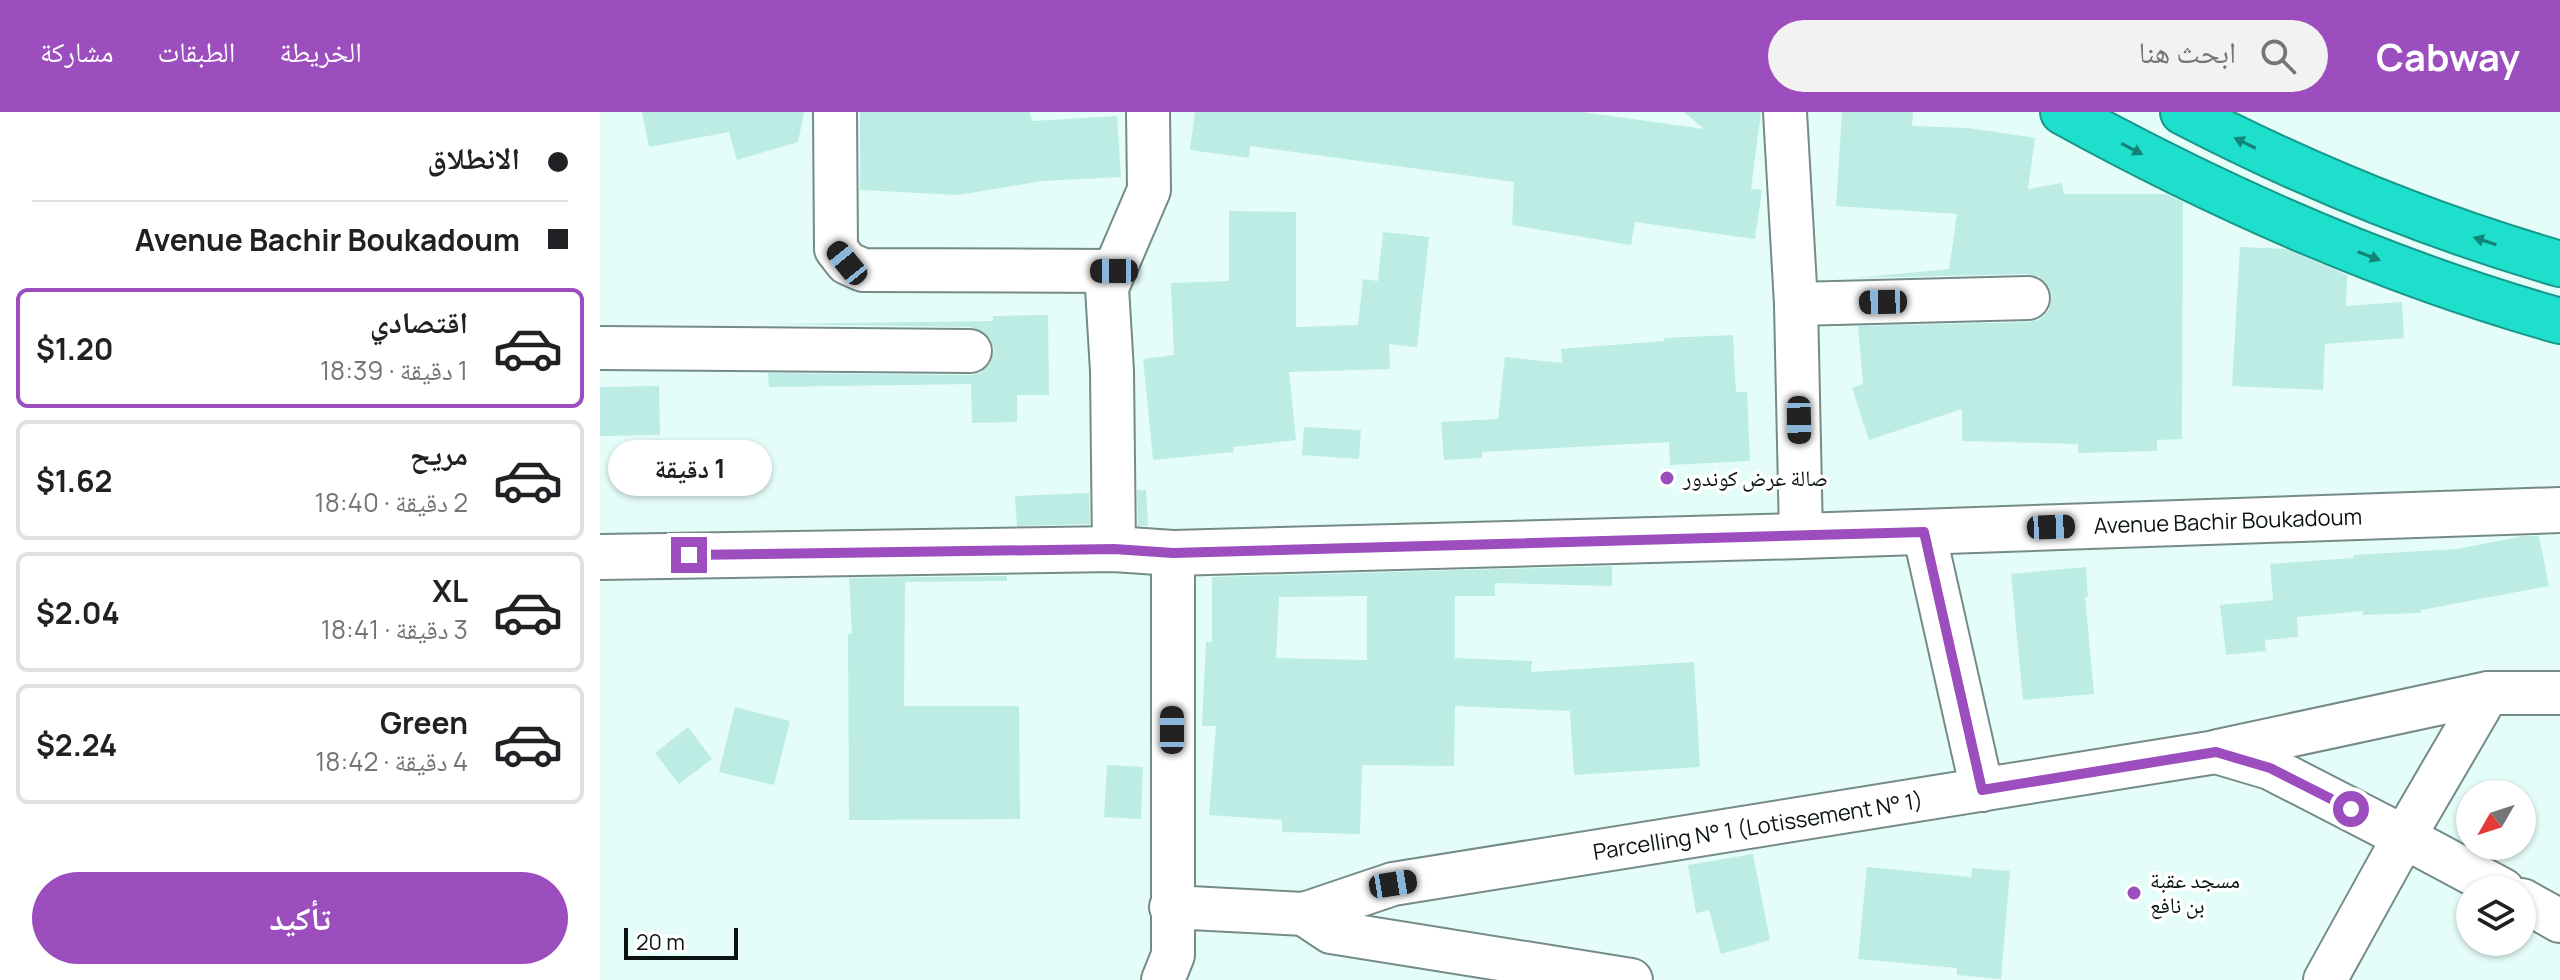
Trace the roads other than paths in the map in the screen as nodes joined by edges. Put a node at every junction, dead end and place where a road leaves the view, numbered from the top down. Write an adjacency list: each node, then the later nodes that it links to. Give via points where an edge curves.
1 (835, 112): 7 (street, via 836,249 847,263 863,270)
2 (1148, 112): 7 (street, via 1149,190)
3 (1785, 112): 9 (street)
4 (2063, 112): 10 (highway, one-way to 10, via 2285,223 2415,274)
5 (2183, 112): 6 (highway, one-way to 5, via 2389,207)
6 (2560, 264)
7 (1114, 271): 16 (street, via 1107,288)
8 (2028, 298): 9 (street)
9 (1796, 304): 15 (street)
10 (2560, 321)
11 (600, 348): 12 (street)
12 (970, 351)
13 (2560, 510): 14 (street, Avenue Bachir Boukadoum)
14 (1924, 532): 15 (street, Avenue Bachir Boukadoum); 22 (street)
15 (1801, 536): 17 (street, Avenue Bachir Boukadoum)
16 (1114, 549): 17 (street, Avenue Bachir Boukadoum); 18 (street, Avenue Bachir Boukadoum)
17 (1173, 553): 25 (street)
18 (600, 557)
19 (2488, 693): 20 (street, Parcelling N° 1 (Lotissement N° 1)); 21 (street, Parcelling N° 1 (Lotissement N° 1)); 23 (street)
20 (2560, 693)
21 (2216, 752): 22 (street, Parcelling N° 1 (Lotissement N° 1)); 23 (street, Parcelling N° 1 (Lotissement N° 1), via 2270,768)
22 (1982, 790): 27 (street, Parcelling N° 1 (Lotissement N° 1), via 1393,884)
23 (2404, 837): 24 (street, Parcelling N° 1 (Lotissement N° 1)); 31 (street)
24 (2477, 876)
25 (1171, 907): 27 (street, Parcelling N° 1 (Lotissement N° 1)); 29 (street, via 1173,955)
26 (2536, 908): 28 (street)
27 (1304, 914): 30 (street, Parcelling N° 1 (Lotissement N° 1), via 1331,932)
28 (2560, 921)
29 (1163, 980)
30 (1631, 980)
31 (2325, 980)

